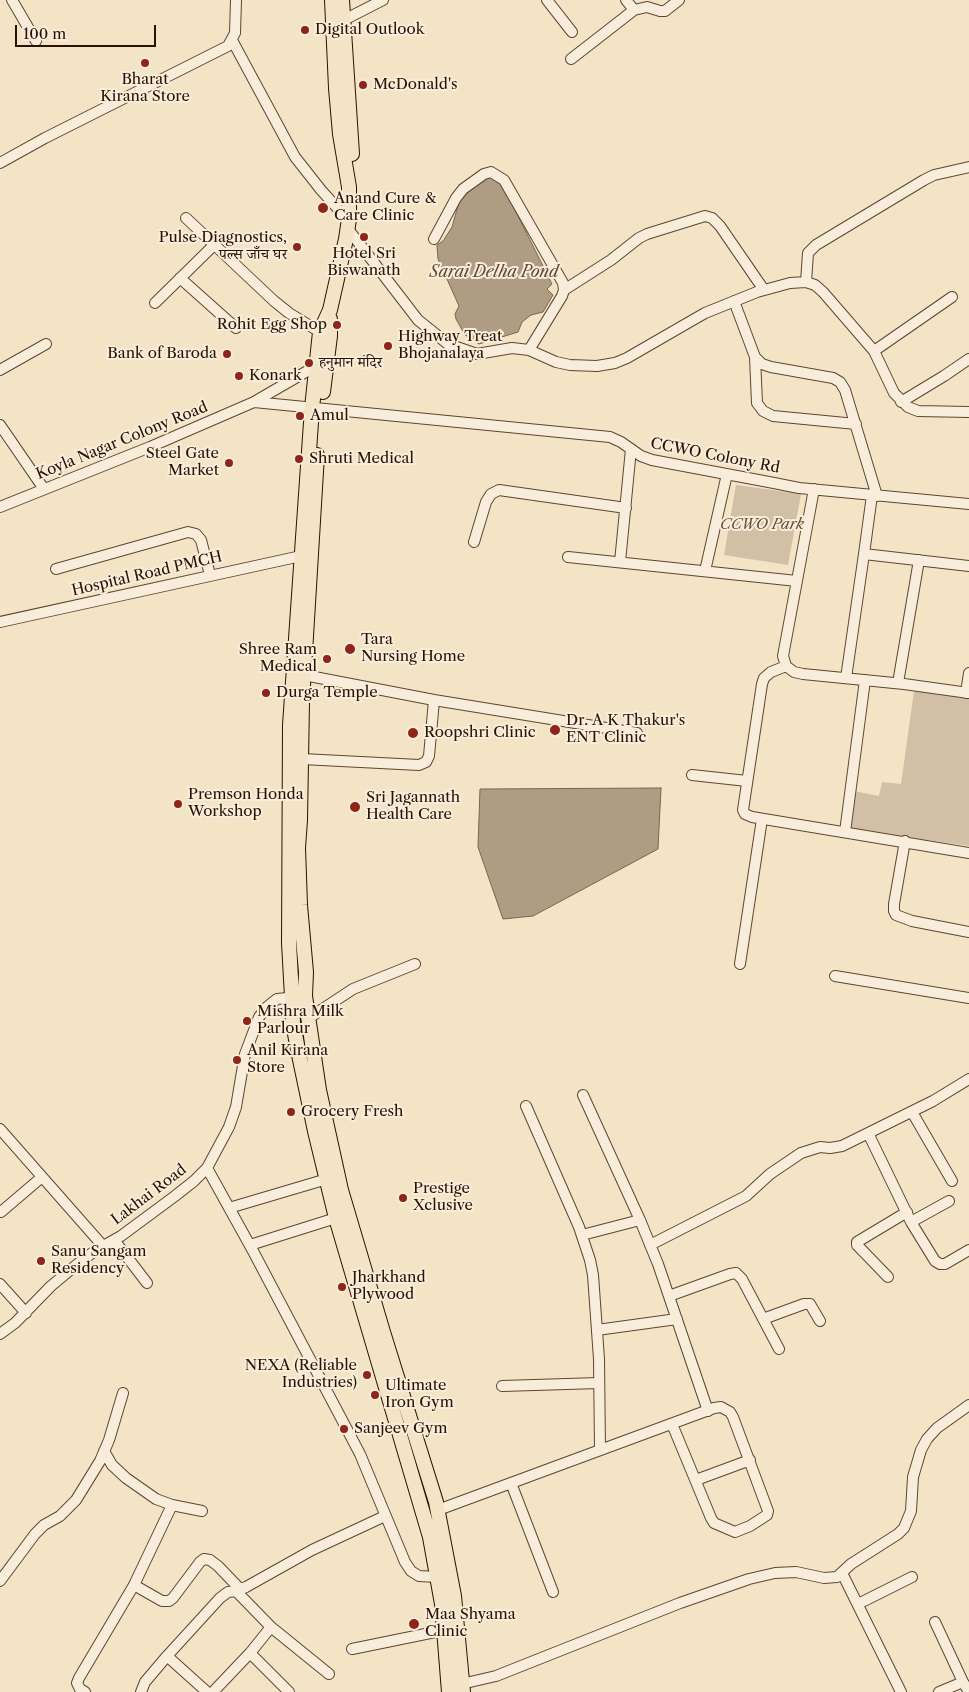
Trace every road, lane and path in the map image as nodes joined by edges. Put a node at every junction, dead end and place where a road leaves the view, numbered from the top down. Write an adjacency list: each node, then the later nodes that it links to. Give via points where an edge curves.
1 (12, 0): 13 (street)
2 (236, 0): 12 (street)
3 (332, 0): 10 (highway)
4 (342, 0): 10 (highway)
5 (383, 0): 10 (street)
6 (547, 0): 11 (street)
7 (626, 0): 9 (street)
8 (679, 0): 9 (street, via 665,11 647,7)
9 (634, 10): 14 (street)
10 (338, 23): 18 (highway, via 352,168)
11 (572, 32)
12 (232, 40): 15 (street, via 222,49); 18 (street, via 295,157)
13 (36, 41)
14 (571, 59)
15 (0, 162)
16 (969, 167): 22 (street, via 924,180 816,244 808,253)
17 (186, 218): 20 (street)
18 (348, 225): 28 (highway); 32 (street, via 418,320 448,344 477,354 512,348)
19 (434, 239): 23 (street, via 463,189 491,172 504,180)
20 (214, 245): 21 (street); 30 (street, via 274,301)
21 (180, 278): 27 (street); 29 (street)
22 (806, 282): 24 (street); 33 (street, via 823,292)
23 (564, 290): 24 (street, via 639,238 705,216 720,226); 32 (street)
24 (764, 290): 26 (street)
25 (952, 297): 33 (street)
26 (734, 301): 32 (street, via 705,313 615,363 570,365); 34 (street)
27 (155, 303)
28 (330, 310): 30 (highway); 40 (highway, via 330,336)
29 (236, 328)
30 (320, 332): 36 (highway)
31 (46, 344): 37 (street)
32 (529, 350)
33 (874, 351): 39 (street)
34 (755, 358): 42 (street, via 771,367 840,382); 42 (street, via 757,403 763,411 773,416)
35 (969, 359): 39 (street)
36 (316, 366): 38 (street, Koyla Nagar Colony Road); 40 (highway)
37 (0, 370)
38 (254, 402): 40 (street, Koyla Nagar Colony Road); 47 (street, Koyla Nagar Colony Road)
39 (901, 402): 41 (street, via 918,411)
40 (316, 408): 44 (street, CCWO Colony Rd, via 610,437); 54 (highway); 66 (highway)
41 (969, 412)
42 (856, 424): 48 (street)
43 (0, 425): 47 (street)
44 (631, 449): 45 (street, CCWO Colony Rd, via 652,460); 51 (street)
45 (727, 474): 46 (street, CCWO Colony Rd); 60 (street)
46 (814, 489): 48 (street, CCWO Colony Rd); 62 (street)
47 (44, 490): 50 (street, Koyla Nagar Colony Road)
48 (875, 496): 49 (street, CCWO Colony Rd); 53 (street)
49 (969, 504)
50 (0, 508)
51 (626, 508): 52 (street, via 498,490 486,502); 57 (street)
52 (474, 542)
53 (864, 554): 56 (street); 67 (street)
54 (301, 556): 61 (street, Hospital Road PMCH); 72 (highway)
55 (568, 557): 57 (street)
56 (920, 560): 58 (street); 69 (street)
57 (620, 562): 60 (street)
58 (969, 566)
59 (56, 569): 61 (street, via 188,532 201,540)
60 (705, 571): 62 (street)
61 (210, 575): 63 (street, Hospital Road PMCH)
62 (797, 581): 64 (street, via 783,656)
63 (0, 622)
64 (786, 666): 67 (street, via 803,674); 76 (street, via 764,678)
65 (969, 673): 70 (street)
66 (304, 676): 71 (street); 72 (highway)
67 (846, 678): 68 (street)
68 (865, 680): 69 (street); 78 (street)
69 (898, 683): 70 (street)
70 (968, 693)
71 (434, 700): 73 (street); 74 (street, via 426,762 419,765)
72 (297, 702): 74 (highway); 85 (highway, via 289,798 289,943)
73 (637, 733)
74 (302, 759): 85 (highway, via 298,848 306,972)
75 (692, 775): 76 (street)
76 (747, 781): 77 (street, via 744,810 748,816)
77 (762, 819): 78 (street); 83 (street)
78 (845, 832): 79 (street)
79 (905, 841): 80 (street); 81 (street, via 894,904 896,915)
80 (969, 853)
81 (969, 932)
82 (415, 964): 87 (street, via 353,989)
83 (740, 964)
84 (835, 976): 86 (street)
85 (298, 997): 87 (highway); 94 (street, Lakhai Road, via 276,999 259,1017 245,1054 236,1107); 96 (highway, via 293,1023)
86 (969, 998)
87 (309, 1018): 133 (highway, via 319,1090 341,1190)
88 (969, 1079): 91 (street)
89 (583, 1095): 103 (street)
90 (526, 1106): 104 (street)
91 (912, 1112): 93 (street); 97 (street)
92 (0, 1129): 95 (street)
93 (868, 1133): 101 (street); 107 (street, via 836,1148 801,1153 770,1174 746,1196)
94 (207, 1168): 99 (street); 105 (street, Lakhai Road, via 182,1191)
95 (42, 1177): 100 (street); 108 (street)
96 (326, 1179): 99 (street); 102 (highway)
97 (952, 1181)
98 (948, 1201): 101 (street)
99 (229, 1208): 106 (street)
100 (1, 1212)
101 (909, 1217): 109 (street, via 935,1261 940,1264 946,1264); 110 (street, via 857,1242)
102 (336, 1218): 106 (street); 137 (highway, via 425,1516)
103 (640, 1220): 104 (street); 107 (street)
104 (582, 1235): 118 (street, via 593,1275)
105 (114, 1240): 108 (street, Lakhai Road); 111 (street)
106 (250, 1245): 135 (street, via 360,1454)
107 (650, 1245): 113 (street)
108 (103, 1246): 114 (street, Lakhai Road, via 51,1286)
109 (969, 1250)
110 (888, 1277)
111 (147, 1283)
112 (0, 1284): 114 (street)
113 (669, 1296): 115 (street, via 736,1273); 116 (street)
114 (26, 1313): 119 (street, Lakhai Road)
115 (763, 1319): 117 (street, via 810,1304); 120 (street)
116 (677, 1320): 118 (street); 125 (street)
117 (820, 1322)
118 (597, 1330): 121 (street)
119 (0, 1334)
120 (779, 1349)
121 (599, 1383): 122 (street); 127 (street)
122 (502, 1386)
123 (122, 1393): 128 (street)
124 (969, 1405): 136 (street, via 937,1428 921,1450 913,1477 911,1511 904,1528)
125 (708, 1411): 126 (street); 129 (street, via 720,1407 730,1412)
126 (672, 1424): 127 (street); 130 (street)
127 (600, 1450): 131 (street)
128 (104, 1451): 132 (street, via 112,1465 126,1478); 139 (street, via 69,1509 35,1534)
129 (750, 1460): 130 (street); 130 (street, via 768,1511 763,1519 735,1532 714,1523)
130 (696, 1480)
131 (511, 1483): 133 (street); 142 (street)
132 (172, 1505): 134 (street); 140 (street)
133 (438, 1510): 152 (highway, via 454,1596)
134 (202, 1511)
135 (386, 1516): 137 (street, via 411,1571 419,1576); 141 (street, via 312,1550)
136 (842, 1573): 143 (street); 152 (street, via 837,1577 824,1578 782,1572 749,1579)
137 (438, 1577): 146 (highway)
138 (912, 1577): 143 (street)
139 (0, 1581)
140 (134, 1585): 141 (street, via 169,1601 204,1559 218,1566); 154 (street, via 78,1678 77,1683)
141 (238, 1591): 145 (street); 149 (street, via 224,1594)
142 (553, 1592)
143 (858, 1604): 157 (street)
144 (935, 1622): 151 (street)
145 (270, 1627): 148 (street); 150 (street)
146 (445, 1630): 147 (street); 152 (highway)
147 (352, 1649)
148 (250, 1653): 153 (street); 156 (street)
149 (167, 1656): 153 (street); 155 (street, via 145,1682)
150 (329, 1674)
151 (964, 1677): 158 (street); 159 (street)
152 (456, 1689)
153 (206, 1691)
154 (85, 1692)
155 (141, 1692)
156 (289, 1692)
157 (901, 1692)
158 (940, 1692)
159 (969, 1692)

